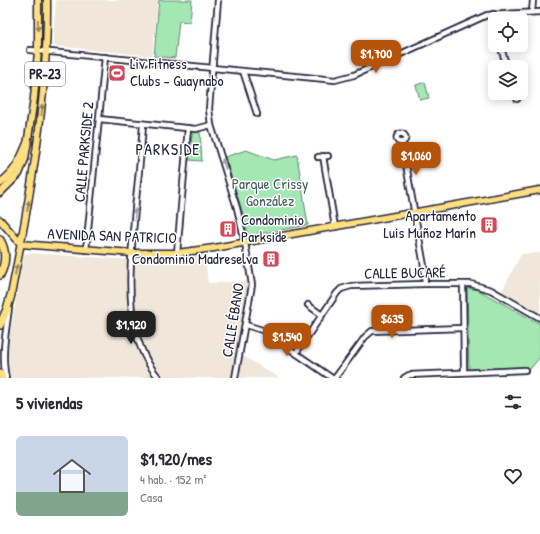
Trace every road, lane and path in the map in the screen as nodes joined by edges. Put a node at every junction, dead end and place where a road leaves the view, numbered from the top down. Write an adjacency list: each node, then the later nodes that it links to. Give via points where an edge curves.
1 (38, 0): 10 (main road, PR-23, one-way to 10)
2 (47, 0): 11 (main road, PR-23)
3 (218, 0): 13 (street)
4 (533, 0): 6 (street)
5 (528, 12): 6 (street)
6 (532, 12): 7 (street)
7 (540, 12)
8 (488, 15): 14 (street, via 349,77 335,80)
9 (30, 50): 10 (street)
10 (38, 51): 11 (street); 20 (main road, PR-23)
11 (47, 52): 12 (street); 31 (main road, PR-23, one-way to 11, via 39,135)
12 (105, 57): 13 (street); 16 (street, CALLE PARKSIDE 2)
13 (212, 68): 14 (street); 18 (street, CALLE ÉBANO, via 209,109)
14 (242, 71): 15 (street)
15 (257, 114)
16 (99, 119): 17 (street); 32 (street, CALLE PARKSIDE 2)
17 (143, 124): 19 (street); 34 (street, one-way to 17)
18 (211, 125): 19 (street, via 196,129); 30 (street, CALLE ÉBANO, one-way to 18)
19 (188, 128): 33 (street)
20 (28, 142): 23 (highway, via 12,174); 25 (main road, PR-23, via 19,174)
21 (402, 142): 26 (street)
22 (323, 156): 28 (street)
23 (0, 183)
24 (540, 190): 26 (main road, AVENIDA SAN PATRICIO)
25 (0, 193)
26 (414, 213): 28 (main road, AVENIDA SAN PATRICIO); 36 (street)
27 (0, 220): 31 (main road)
28 (335, 227): 30 (main road, AVENIDA SAN PATRICIO)
29 (0, 240): 35 (highway, via 6,255)
30 (245, 242): 33 (main road, AVENIDA SAN PATRICIO); 43 (street, CALLE ÉBANO, via 252,285)
31 (21, 244): 32 (main road, AVENIDA SAN PATRICIO); 38 (main road, one-way to 31)
32 (86, 250): 34 (main road, AVENIDA SAN PATRICIO)
33 (176, 252): 34 (main road, AVENIDA SAN PATRICIO)
34 (132, 253): 51 (street, via 130,279 135,329 147,362)
35 (0, 275)
36 (425, 284): 37 (street, CALLE BUCARÉ); 40 (street, CALLE BUCARÉ, via 346,287 337,293)
37 (463, 284): 41 (street, CALLE BUCARÉ, via 491,290); 44 (street)
38 (11, 295): 42 (highway); 50 (street, via 4,344)
39 (308, 305): 40 (street)
40 (322, 315): 45 (street, CALLE BUCARÉ)
41 (540, 318)
42 (0, 325)
43 (246, 325): 45 (street, via 262,330); 52 (street, CALLE ÉBANO)
44 (463, 328): 47 (street); 54 (street, via 372,331)
45 (296, 353): 53 (street)
46 (525, 370): 47 (street)
47 (464, 372): 55 (street, via 409,375)
48 (0, 374): 49 (highway)
49 (2, 378)
50 (6, 378)
51 (159, 378)
52 (235, 378)
53 (332, 378)
54 (335, 378)
55 (404, 378)

